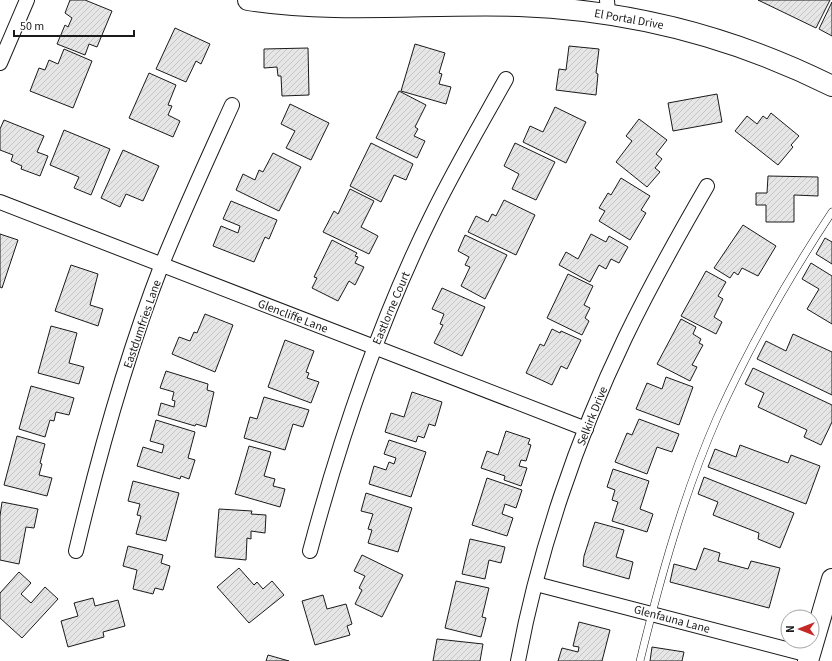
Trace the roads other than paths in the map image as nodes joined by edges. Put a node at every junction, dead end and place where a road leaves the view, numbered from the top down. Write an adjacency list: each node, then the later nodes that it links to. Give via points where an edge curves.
1 (27, 0): 5 (street)
2 (248, 0): 3 (street, El Portal Drive, via 307,6)
3 (380, 4): 4 (street, El Portal Drive)
4 (608, 7): 7 (street, El Portal Drive, via 753,51)
5 (0, 63)
6 (506, 79): 13 (street, Eastlorne Court, via 431,216)
7 (832, 86)
8 (232, 105): 12 (street, Eastdumfries Lane)
9 (707, 186): 14 (street, Selkirk Drive, via 628,331)
10 (0, 202): 12 (street, Glencliffe Lane)
11 (832, 212): 19 (lane, via 747,354 716,420 660,579)
12 (162, 265): 13 (street, Glencliffe Lane); 15 (street, Eastdumfries Lane, via 139,327 110,420)
13 (374, 347): 14 (street, Glencliffe Lane); 16 (street, Eastlorne Court, via 344,432)
14 (586, 429): 18 (street, Selkirk Drive, via 564,489)
15 (76, 551)
16 (310, 551)
17 (832, 579): 20 (street)
18 (536, 584): 19 (street, Glenfauna Lane); 21 (street, Selkirk Drive)
19 (652, 614): 20 (street, Glenfauna Lane); 22 (lane)
20 (808, 658)
21 (518, 661)
22 (640, 661)

